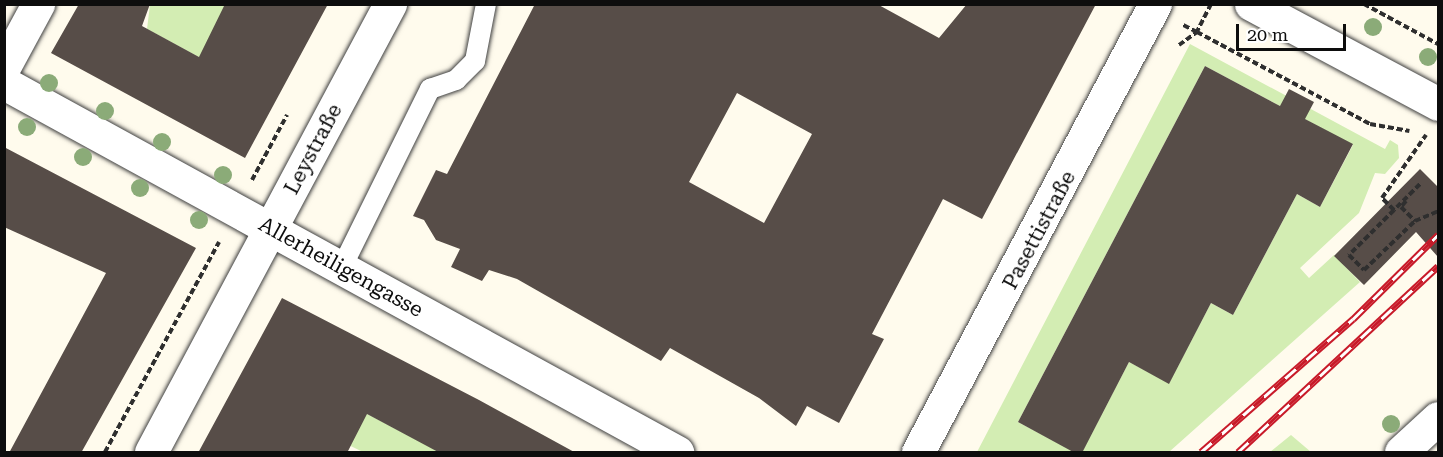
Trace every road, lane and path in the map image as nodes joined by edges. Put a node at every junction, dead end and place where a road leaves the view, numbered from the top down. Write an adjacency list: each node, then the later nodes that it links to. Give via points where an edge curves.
1 (38, 4): 9 (street)
2 (390, 4): 17 (street, Leystraße)
3 (486, 4): 18 (lane, via 475,62 456,80 430,89)
4 (1155, 4): 22 (street, Pasettistraße)
5 (1212, 4): 12 (path, via 1197,32 1370,124)
6 (1251, 4): 11 (street)
7 (1364, 4): 8 (path)
8 (1438, 44)
9 (4, 67)
10 (4, 83): 17 (street, Allerheiligengasse)
11 (1438, 104)
12 (1427, 134): 13 (path); 14 (path, via 1382,198)
13 (1433, 138)
14 (1394, 210): 16 (path, via 1420,184 1401,207); 16 (path, via 1349,255 1364,270)
15 (1438, 211): 16 (path)
16 (1415, 221)
17 (271, 228): 18 (street, Allerheiligengasse); 20 (street, Leystraße)
18 (342, 267): 21 (street, Allerheiligengasse)
19 (1438, 418): 23 (street)
20 (151, 453)
21 (677, 453)
22 (918, 453)
23 (1401, 453)

